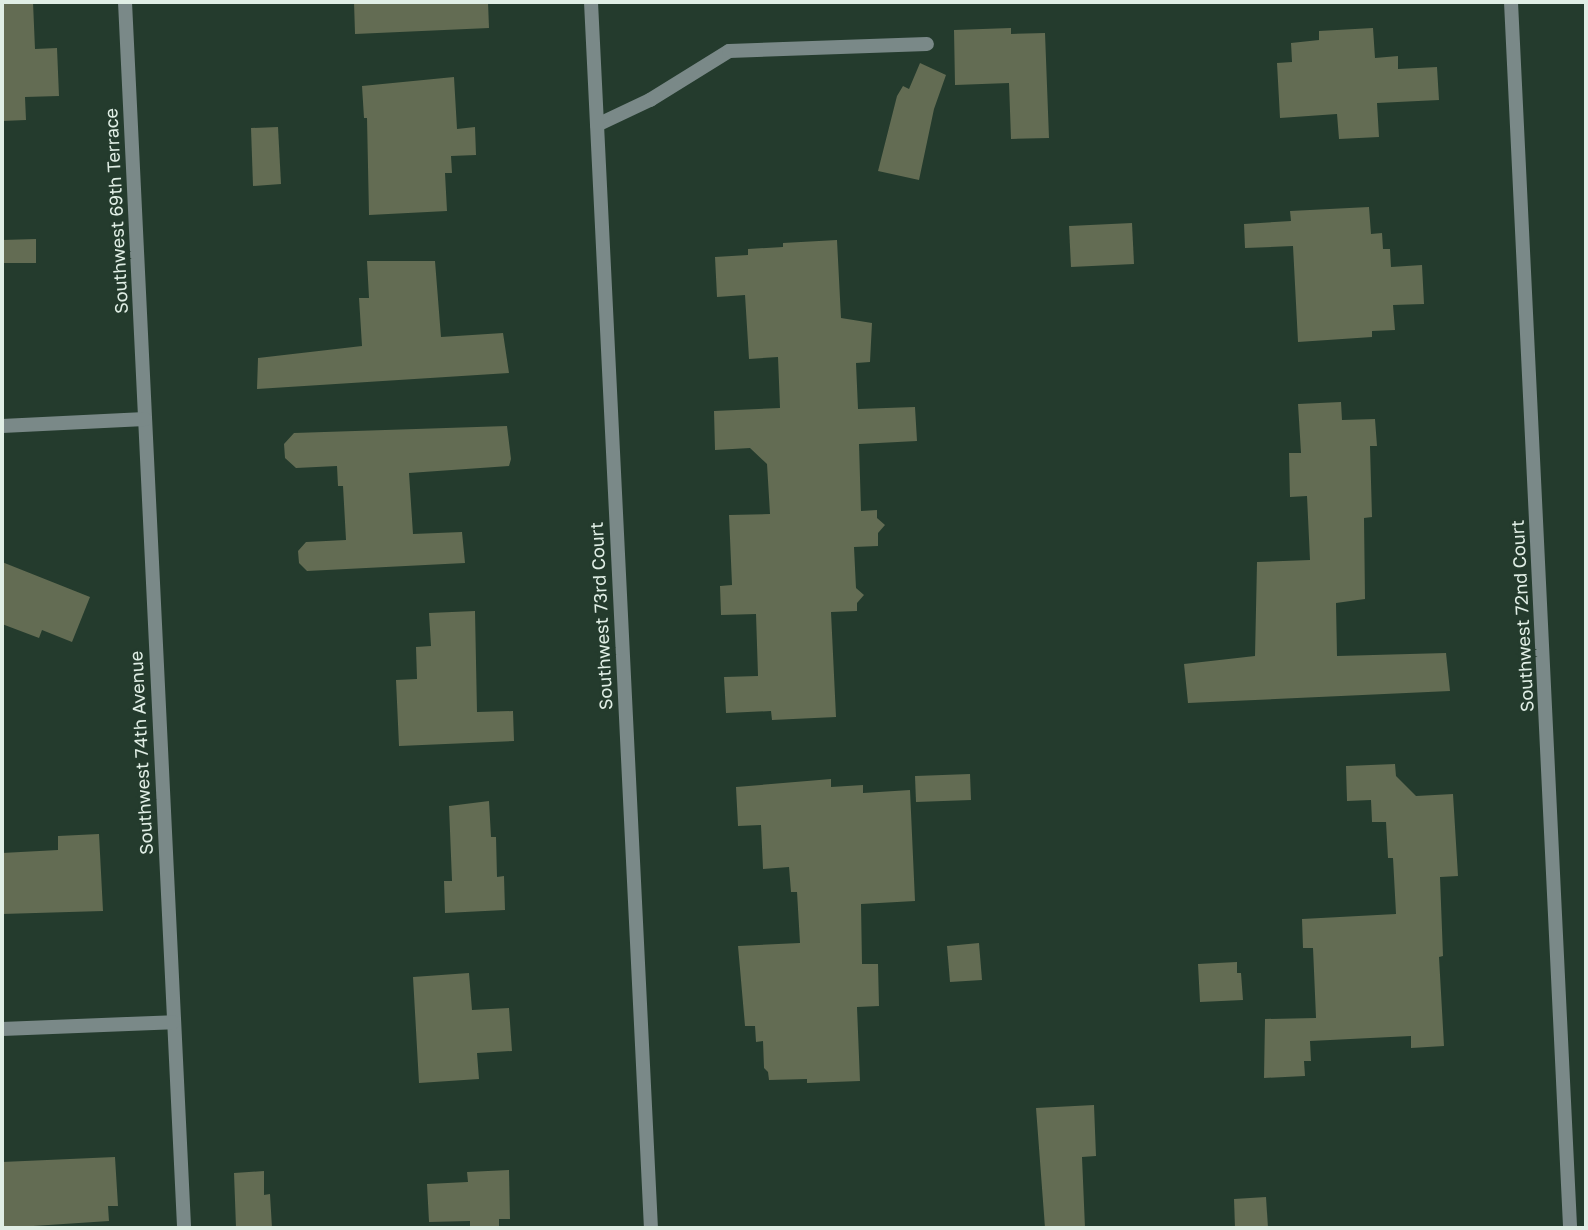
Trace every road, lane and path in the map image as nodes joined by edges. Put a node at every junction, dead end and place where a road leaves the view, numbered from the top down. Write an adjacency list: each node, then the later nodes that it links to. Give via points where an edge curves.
1 (125, 2): 6 (street, Southwest 69th Terrace)
2 (591, 2): 5 (street, Southwest 73rd Court)
3 (1511, 2): 12 (street, Southwest 72nd Court)
4 (927, 44): 5 (street, via 729,51 650,100)
5 (597, 125): 11 (street, Southwest 73rd Court)
6 (145, 419): 7 (street); 8 (street, Southwest 74th Avenue)
7 (2, 426)
8 (173, 1022): 9 (street); 10 (street, Southwest 74th Avenue)
9 (2, 1030)
10 (184, 1228)
11 (651, 1228)
12 (1570, 1228)

